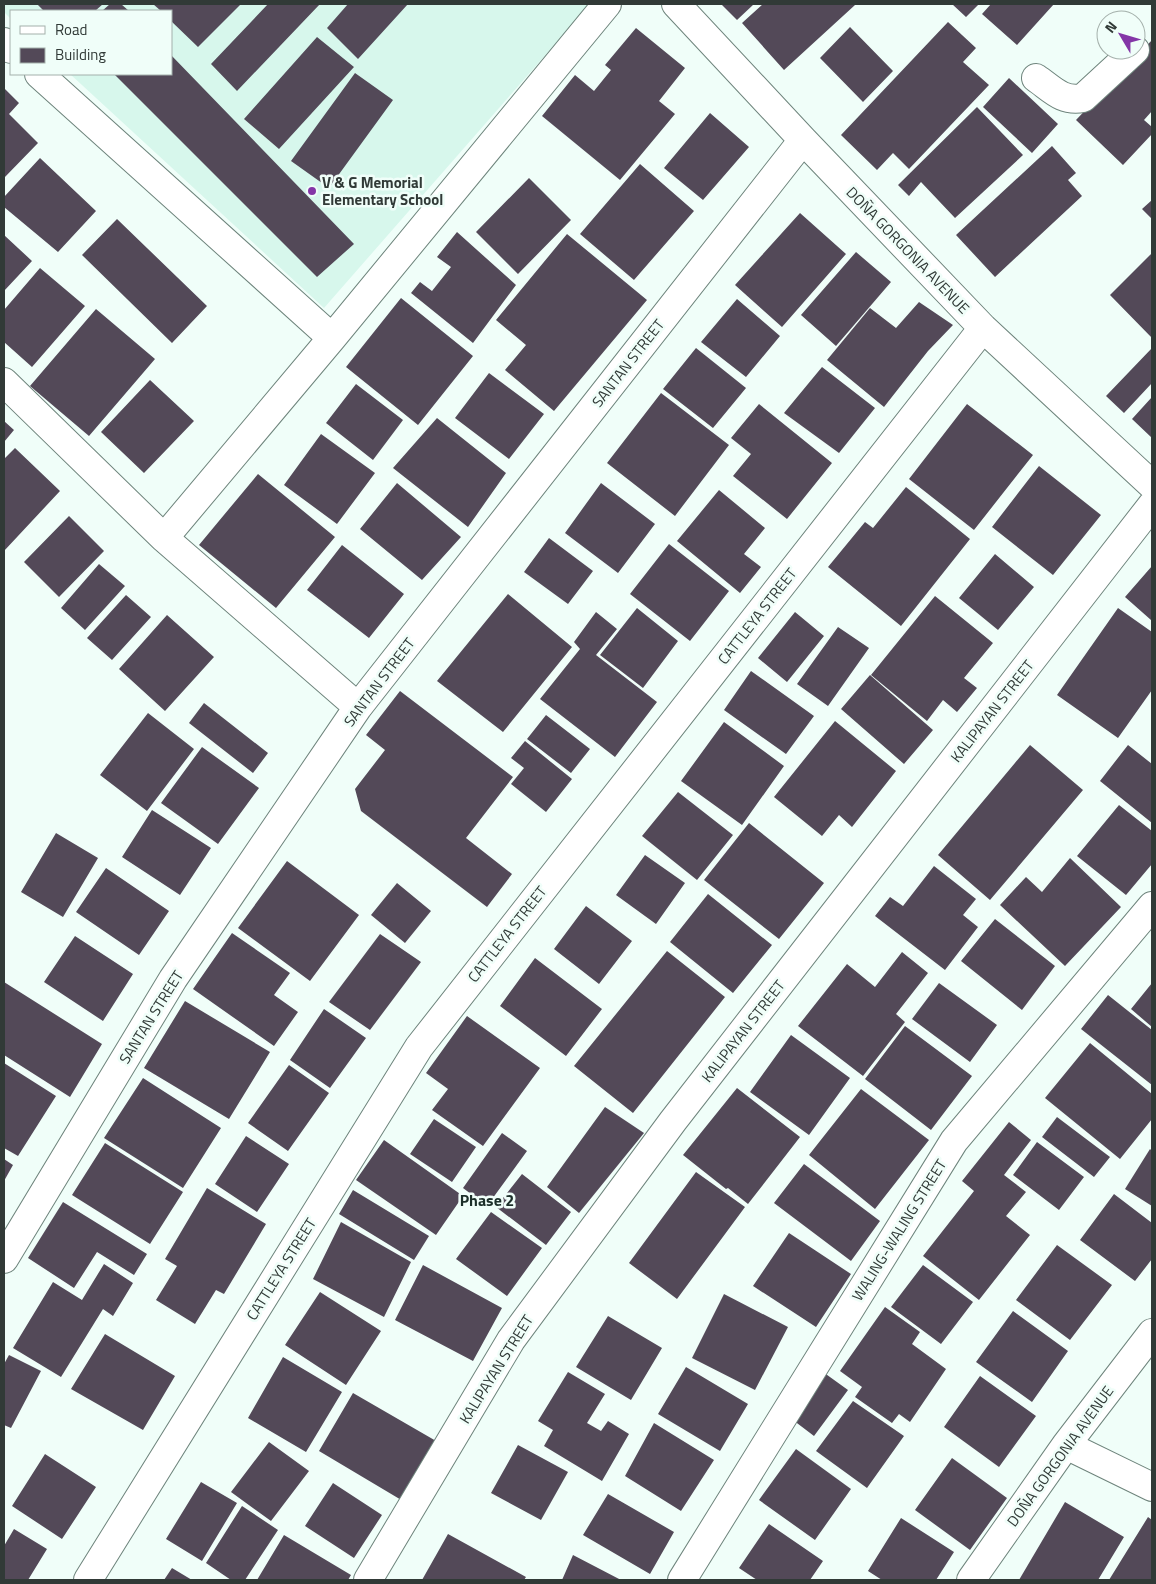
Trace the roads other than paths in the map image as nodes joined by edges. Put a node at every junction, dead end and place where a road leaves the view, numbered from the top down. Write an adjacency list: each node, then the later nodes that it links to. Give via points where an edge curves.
1 (607, 4): 8 (street)
2 (676, 4): 6 (street, DOÑA GORGONIA AVENUE)
3 (1125, 60): 5 (street, via 1083,98 1074,100 1067,99)
4 (40, 75): 8 (street)
5 (1036, 78)
6 (803, 140): 7 (street, DOÑA GORGONIA AVENUE); 13 (street, SANTAN STREET)
7 (983, 328): 10 (street, DOÑA GORGONIA AVENUE); 19 (street, CATTLEYA STREET, via 419,1046)
8 (332, 338): 12 (street)
9 (4, 382): 12 (street)
10 (1152, 485)
11 (1152, 505): 20 (street, KALIPAYAN STREET, via 679,1113 510,1340)
12 (164, 538): 13 (street)
13 (358, 707): 15 (street, SANTAN STREET, via 173,979)
14 (1152, 906): 21 (street, WALING-WALING STREET, via 954,1140)
15 (4, 1259)
16 (1152, 1333): 17 (street, DOÑA GORGONIA AVENUE)
17 (1066, 1445): 18 (street); 22 (street, DOÑA GORGONIA AVENUE)
18 (1152, 1487)
19 (88, 1580)
20 (368, 1580)
21 (682, 1580)
22 (971, 1580)

